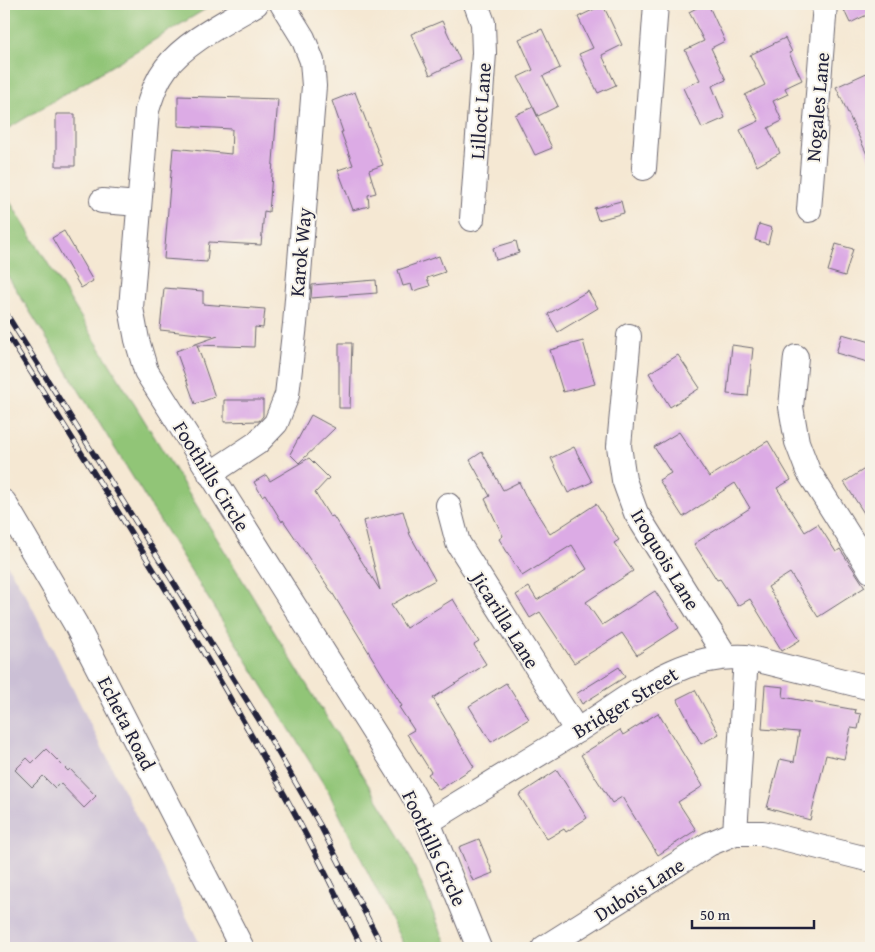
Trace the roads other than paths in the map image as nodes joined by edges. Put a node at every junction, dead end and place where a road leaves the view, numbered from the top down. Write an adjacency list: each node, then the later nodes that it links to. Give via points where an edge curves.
1 (256, 4): 8 (street, Foothills Circle, via 194,41 166,67 147,110)
2 (282, 4): 13 (street, Karok Way, via 303,38 312,61 314,86 288,395 276,422 263,436)
3 (476, 4): 10 (street, Lilloct Lane, via 483,23 484,53)
4 (656, 4): 6 (street)
5 (825, 4): 9 (street, Nogales Lane)
6 (644, 168)
7 (102, 201): 8 (street)
8 (139, 204): 13 (street, Foothills Circle, via 131,308 137,340 146,371)
9 (809, 210)
10 (472, 219)
11 (629, 336): 17 (street, Iroquois Lane, via 619,446 624,480 636,512)
12 (796, 356): 16 (street, via 791,407 797,442 808,471)
13 (210, 474): 20 (street, Foothills Circle)
14 (4, 502): 23 (street, Echeta Road, via 75,623)
15 (448, 504): 19 (street, Jicarilla Lane, via 458,543)
16 (871, 571)
17 (736, 657): 18 (street, Bridger Street); 19 (street, Bridger Street, via 692,663 654,680); 21 (street)
18 (871, 688)
19 (577, 731): 20 (street, Bridger Street)
20 (428, 822): 24 (street, Foothills Circle)
21 (734, 833): 22 (street, Dubois Lane, via 763,832); 25 (street, Dubois Lane, via 709,844)
22 (867, 859)
23 (242, 948)
24 (479, 948)
25 (544, 948)

